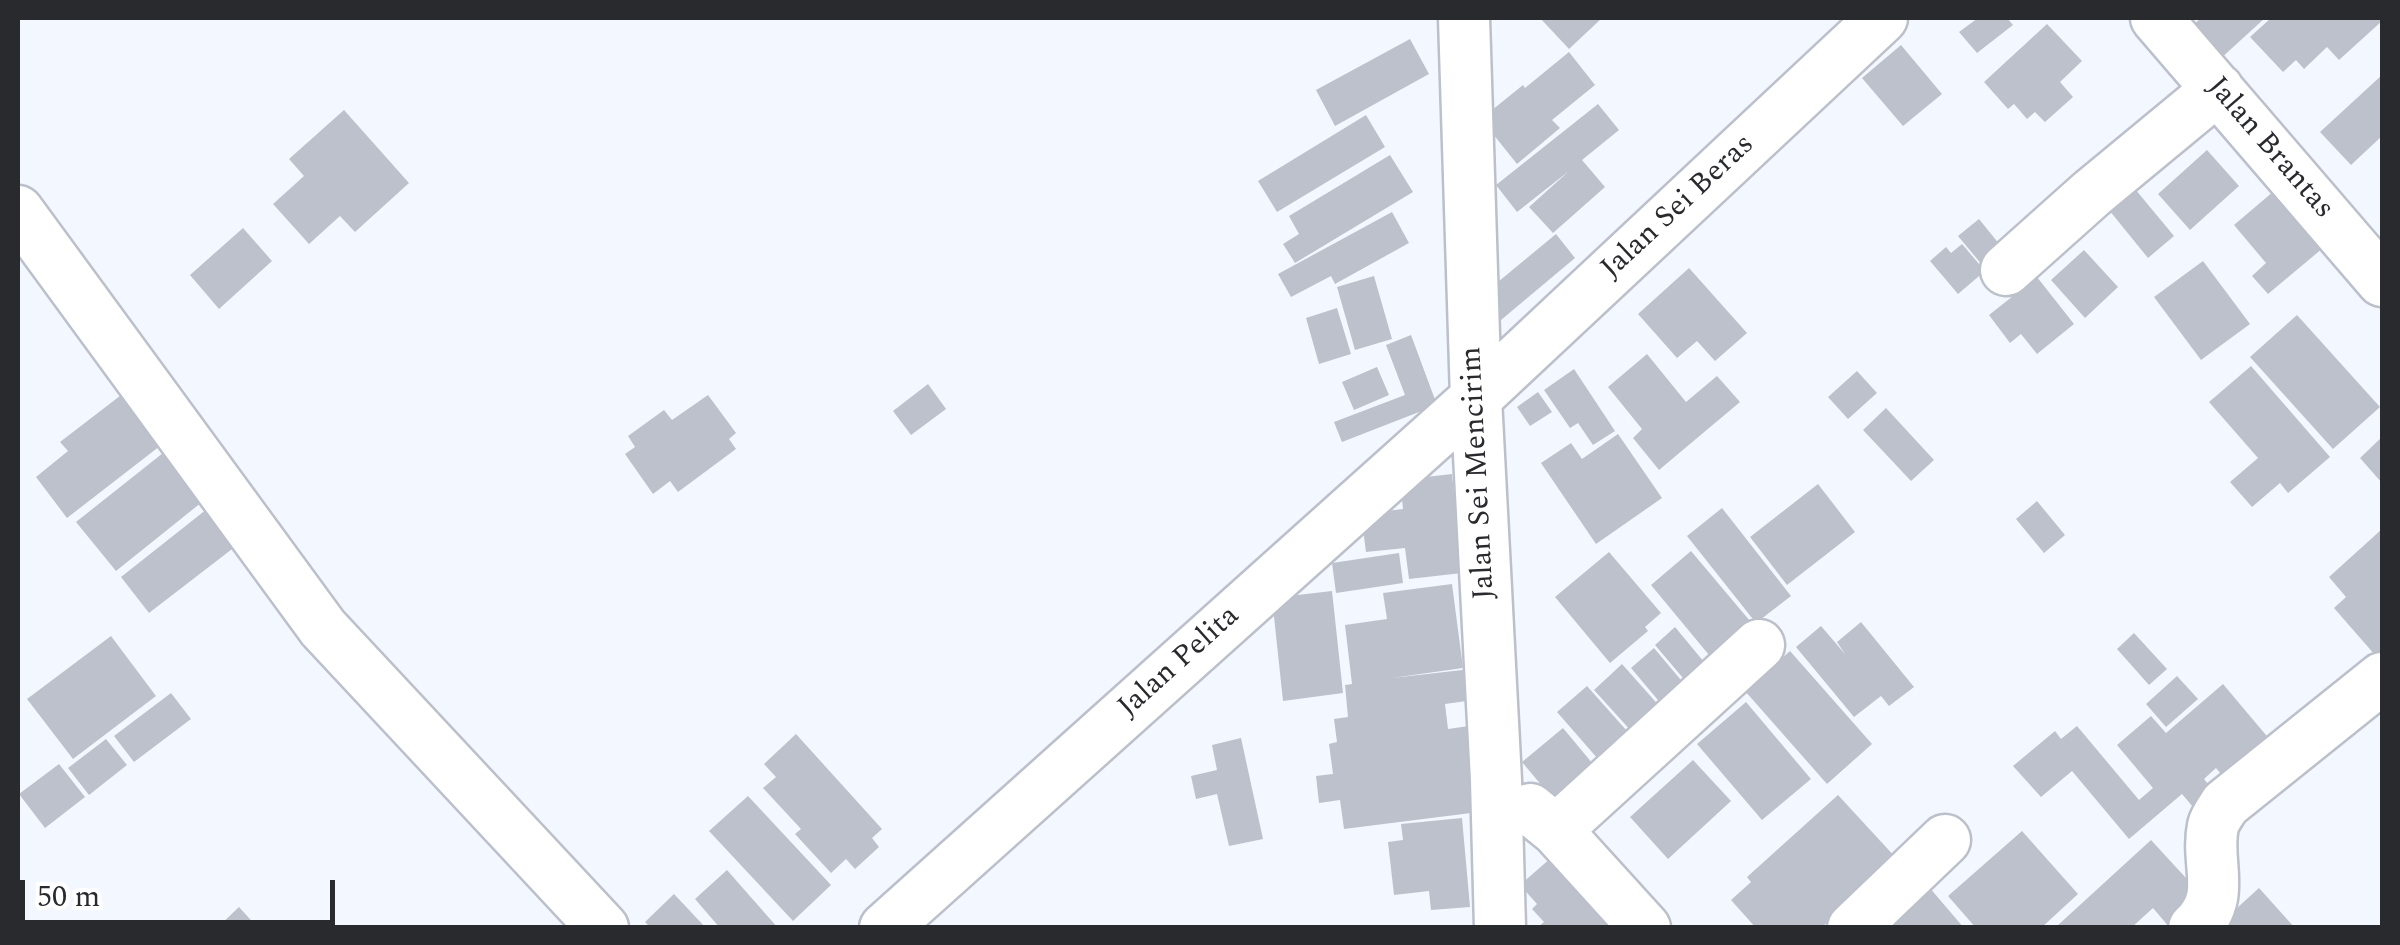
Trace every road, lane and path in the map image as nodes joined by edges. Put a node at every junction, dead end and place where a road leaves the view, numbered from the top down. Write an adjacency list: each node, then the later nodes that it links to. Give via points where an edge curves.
1 (1464, 18): 8 (street, Jalan Sei Mencirim)
2 (1882, 18): 8 (street, Jalan Sei Beras)
3 (2156, 18): 4 (street, Jalan Brantas)
4 (2218, 89): 6 (street); 7 (street, Jalan Brantas)
5 (18, 211): 14 (street, via 323,628)
6 (2006, 270)
7 (2382, 281)
8 (1476, 398): 11 (street, Jalan Sei Mencirim); 15 (street, Jalan Pelita)
9 (1759, 645): 12 (street)
10 (2382, 678): 19 (street, via 2225,804 2214,824 2213,900)
11 (1496, 780): 12 (street); 16 (street, Jalan Sei Mencirim)
12 (1556, 830): 17 (street)
13 (1945, 840): 18 (street)
14 (603, 928)
15 (885, 928)
16 (1500, 928)
17 (1646, 928)
18 (1853, 928)
19 (2194, 928)

